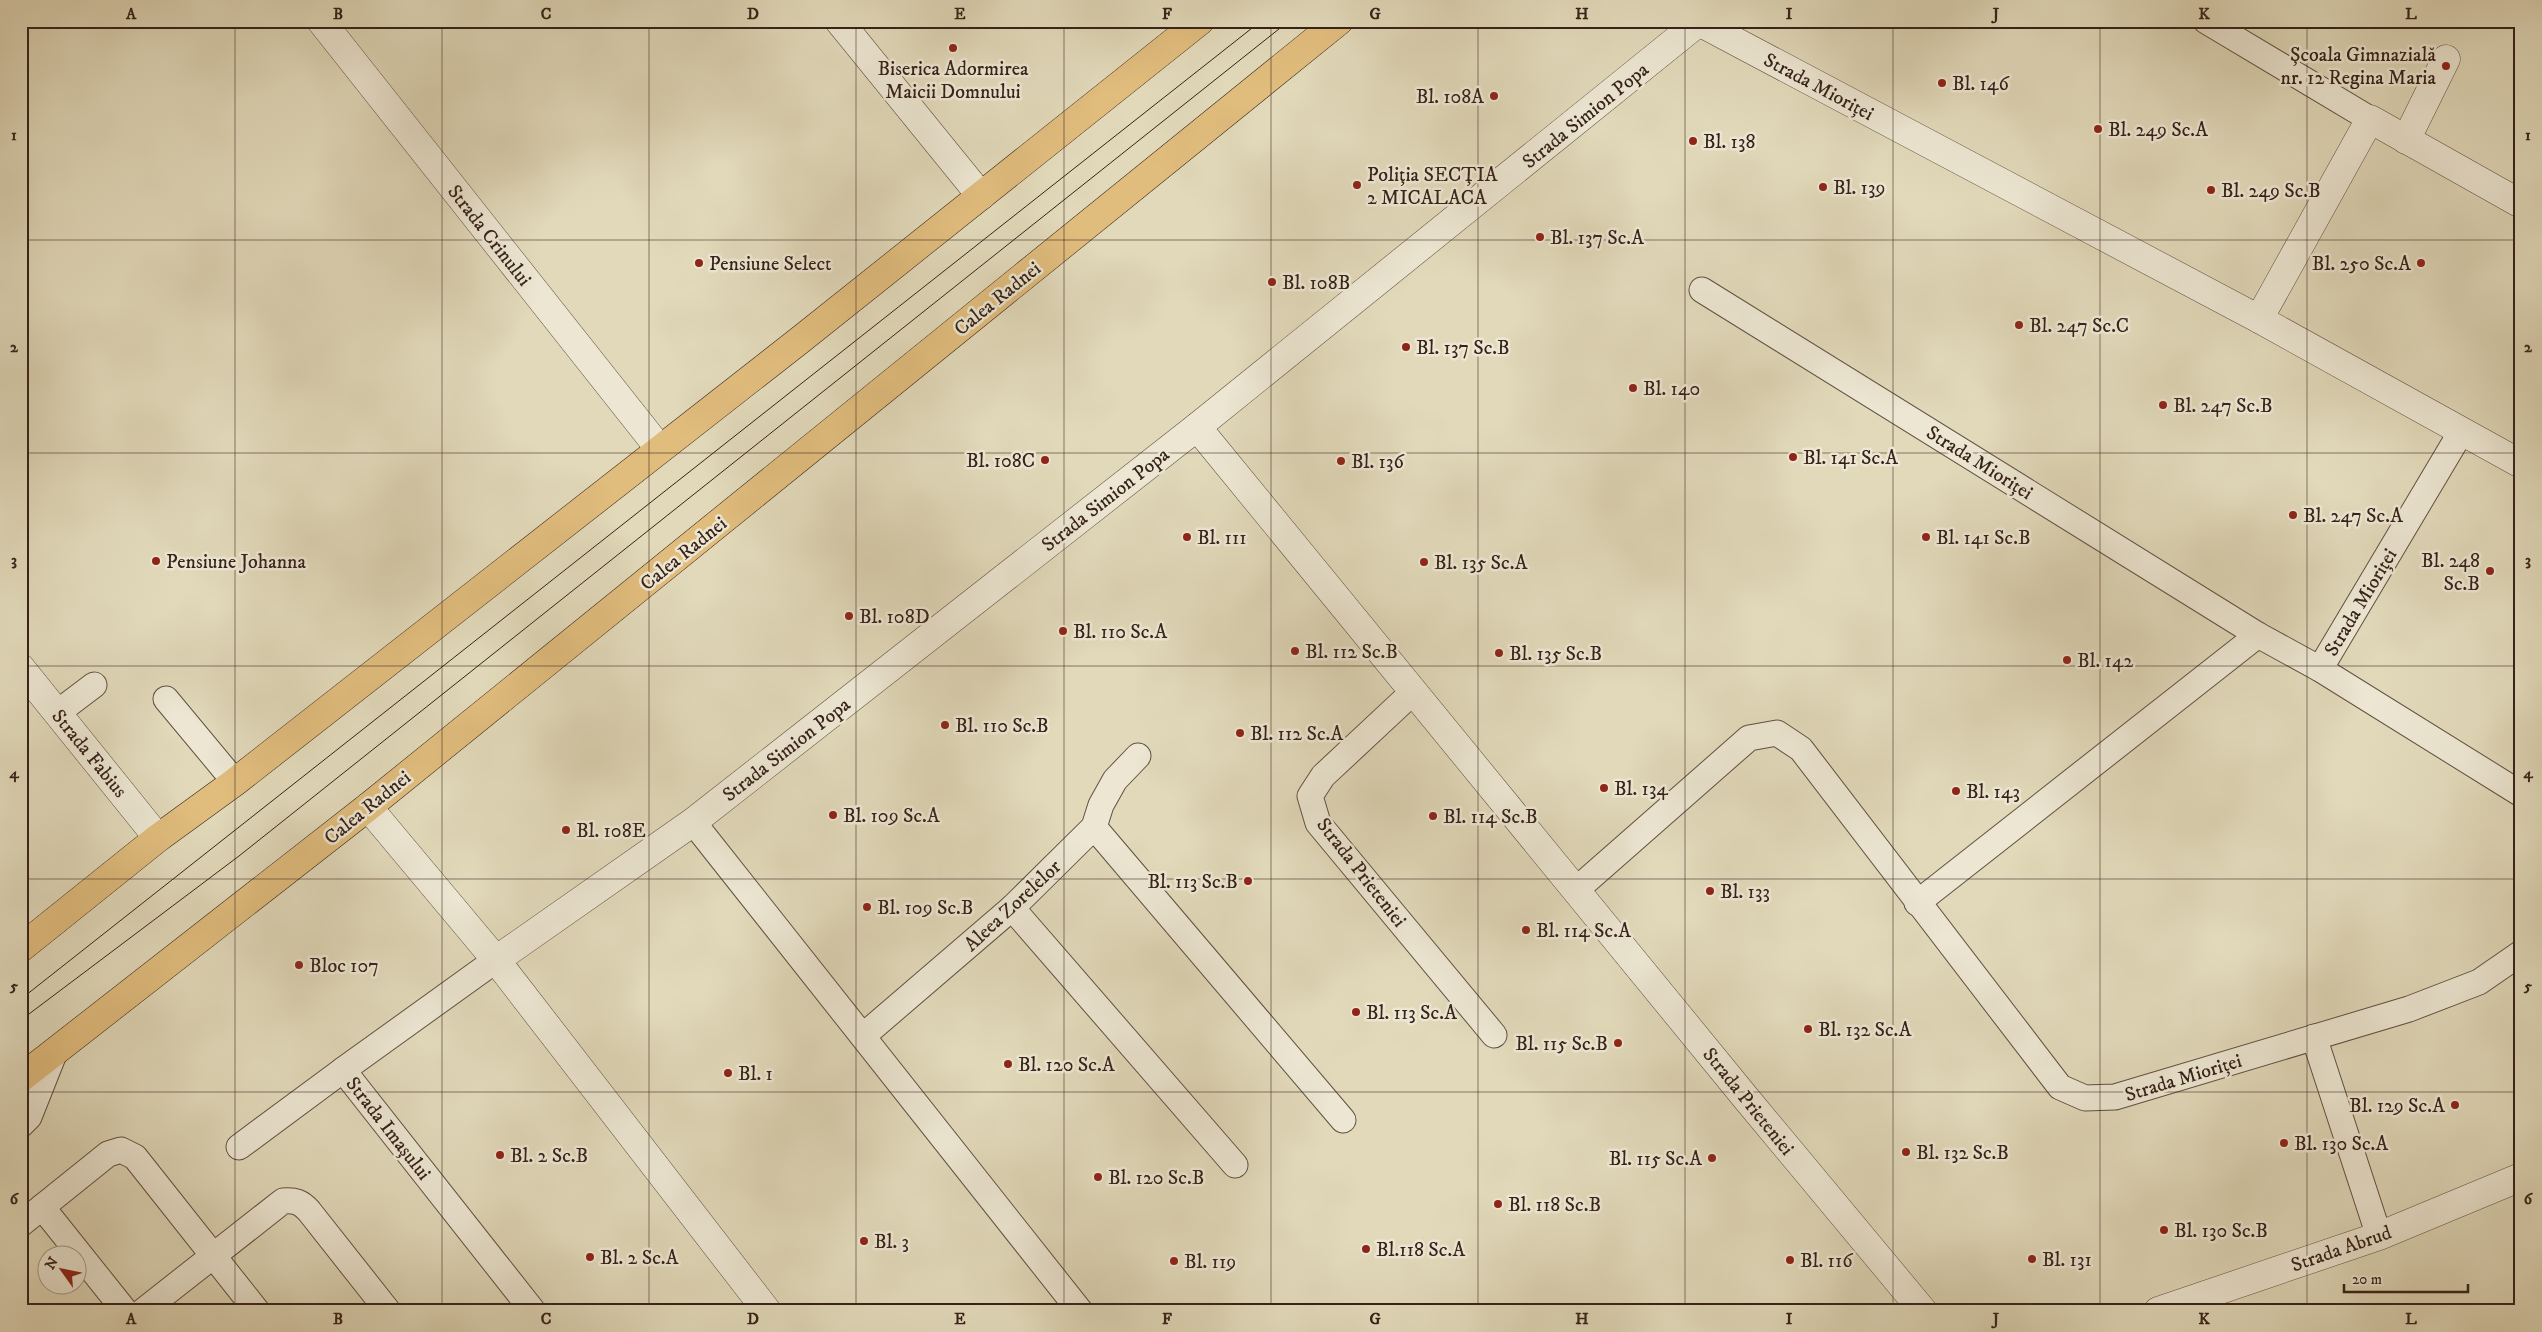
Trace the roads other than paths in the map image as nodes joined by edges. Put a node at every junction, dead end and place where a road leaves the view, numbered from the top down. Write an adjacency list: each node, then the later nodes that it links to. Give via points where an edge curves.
1 (321, 21): 16 (street, Strada Crinului)
2 (839, 21): 10 (street)
3 (1200, 21): 10 (main road)
4 (1338, 21): 28 (main road, Calea Radnei)
5 (2206, 21): 8 (lane)
6 (1699, 22): 13 (street, Strada Mioriței); 14 (street, Strada Simion Popa)
7 (2446, 60): 9 (street)
8 (2370, 119): 9 (street); 13 (street)
9 (2406, 140): 11 (street)
10 (981, 196): 16 (main road)
11 (2521, 204)
12 (1702, 290): 18 (lane, Strada Mioriței)
13 (2260, 319): 15 (street, Strada Mioriței)
14 (1198, 427): 22 (street, Strada Prieteniei); 29 (street, Strada Simion Popa)
15 (2461, 432): 17 (street, Strada Mioriței); 20 (lane, Strada Mioriței)
16 (659, 448): 26 (main road)
17 (2521, 464)
18 (2258, 634): 20 (lane, Strada Mioriței); 33 (lane)
19 (21, 668): 24 (street, Strada Fabius)
20 (2320, 669): 27 (lane, Strada Mioriței)
21 (94, 685): 24 (lane)
22 (1413, 692): 32 (street, Strada Prieteniei); 38 (lane, Strada Prieteniei, via 1323,776 1310,796 1318,823)
23 (166, 699): 26 (lane)
24 (57, 712): 31 (street, Strada Fabius)
25 (1138, 756): 30 (lane, Aleea Zorelelor, via 1115,780 1100,805)
26 (235, 782): 31 (main road)
27 (2521, 794)
28 (368, 807): 37 (street); 41 (main road, Calea Radnei)
29 (693, 822): 37 (street, Strada Simion Popa); 39 (lane)
30 (1094, 827): 34 (lane, Aleea Zorelelor); 44 (lane)
31 (158, 838): 35 (main road)
32 (1576, 890): 33 (lane, Strada Mioriței, via 1749,738 1777,732 1801,749); 60 (street, Strada Prieteniei)
33 (1917, 903): 40 (lane, Strada Mioriței, via 2060,1087 2085,1098 2115,1097)
34 (1012, 908): 39 (lane, Aleea Zorelelor); 47 (lane)
35 (21, 948)
36 (2521, 953): 40 (lane, Strada Mioriței, via 2479,982 2409,1009)
37 (496, 960): 42 (lane, Strada Imașului); 58 (street)
38 (1494, 1035)
39 (863, 1036): 59 (lane)
40 (2314, 1037): 51 (lane)
41 (54, 1054): 43 (main road, Calea Radnei); 45 (lane, via 29,1117)
42 (343, 1070): 46 (lane); 57 (lane, Strada Imașului)
43 (21, 1078)
44 (1343, 1120)
45 (21, 1125)
46 (239, 1147)
47 (1235, 1165)
48 (2521, 1177): 51 (street, Strada Abrud)
49 (42, 1207): 50 (lane); 52 (lane, via 108,1154 121,1150 136,1157); 53 (lane)
50 (21, 1224)
51 (2379, 1236): 61 (street, Strada Abrud)
52 (214, 1256): 54 (lane); 55 (lane); 56 (lane, via 283,1201 294,1200 309,1211)
53 (125, 1311)
54 (144, 1311)
55 (257, 1311)
56 (388, 1311)
57 (534, 1311)
58 (768, 1311)
59 (1080, 1311)
60 (1923, 1311)
61 (2158, 1311)

